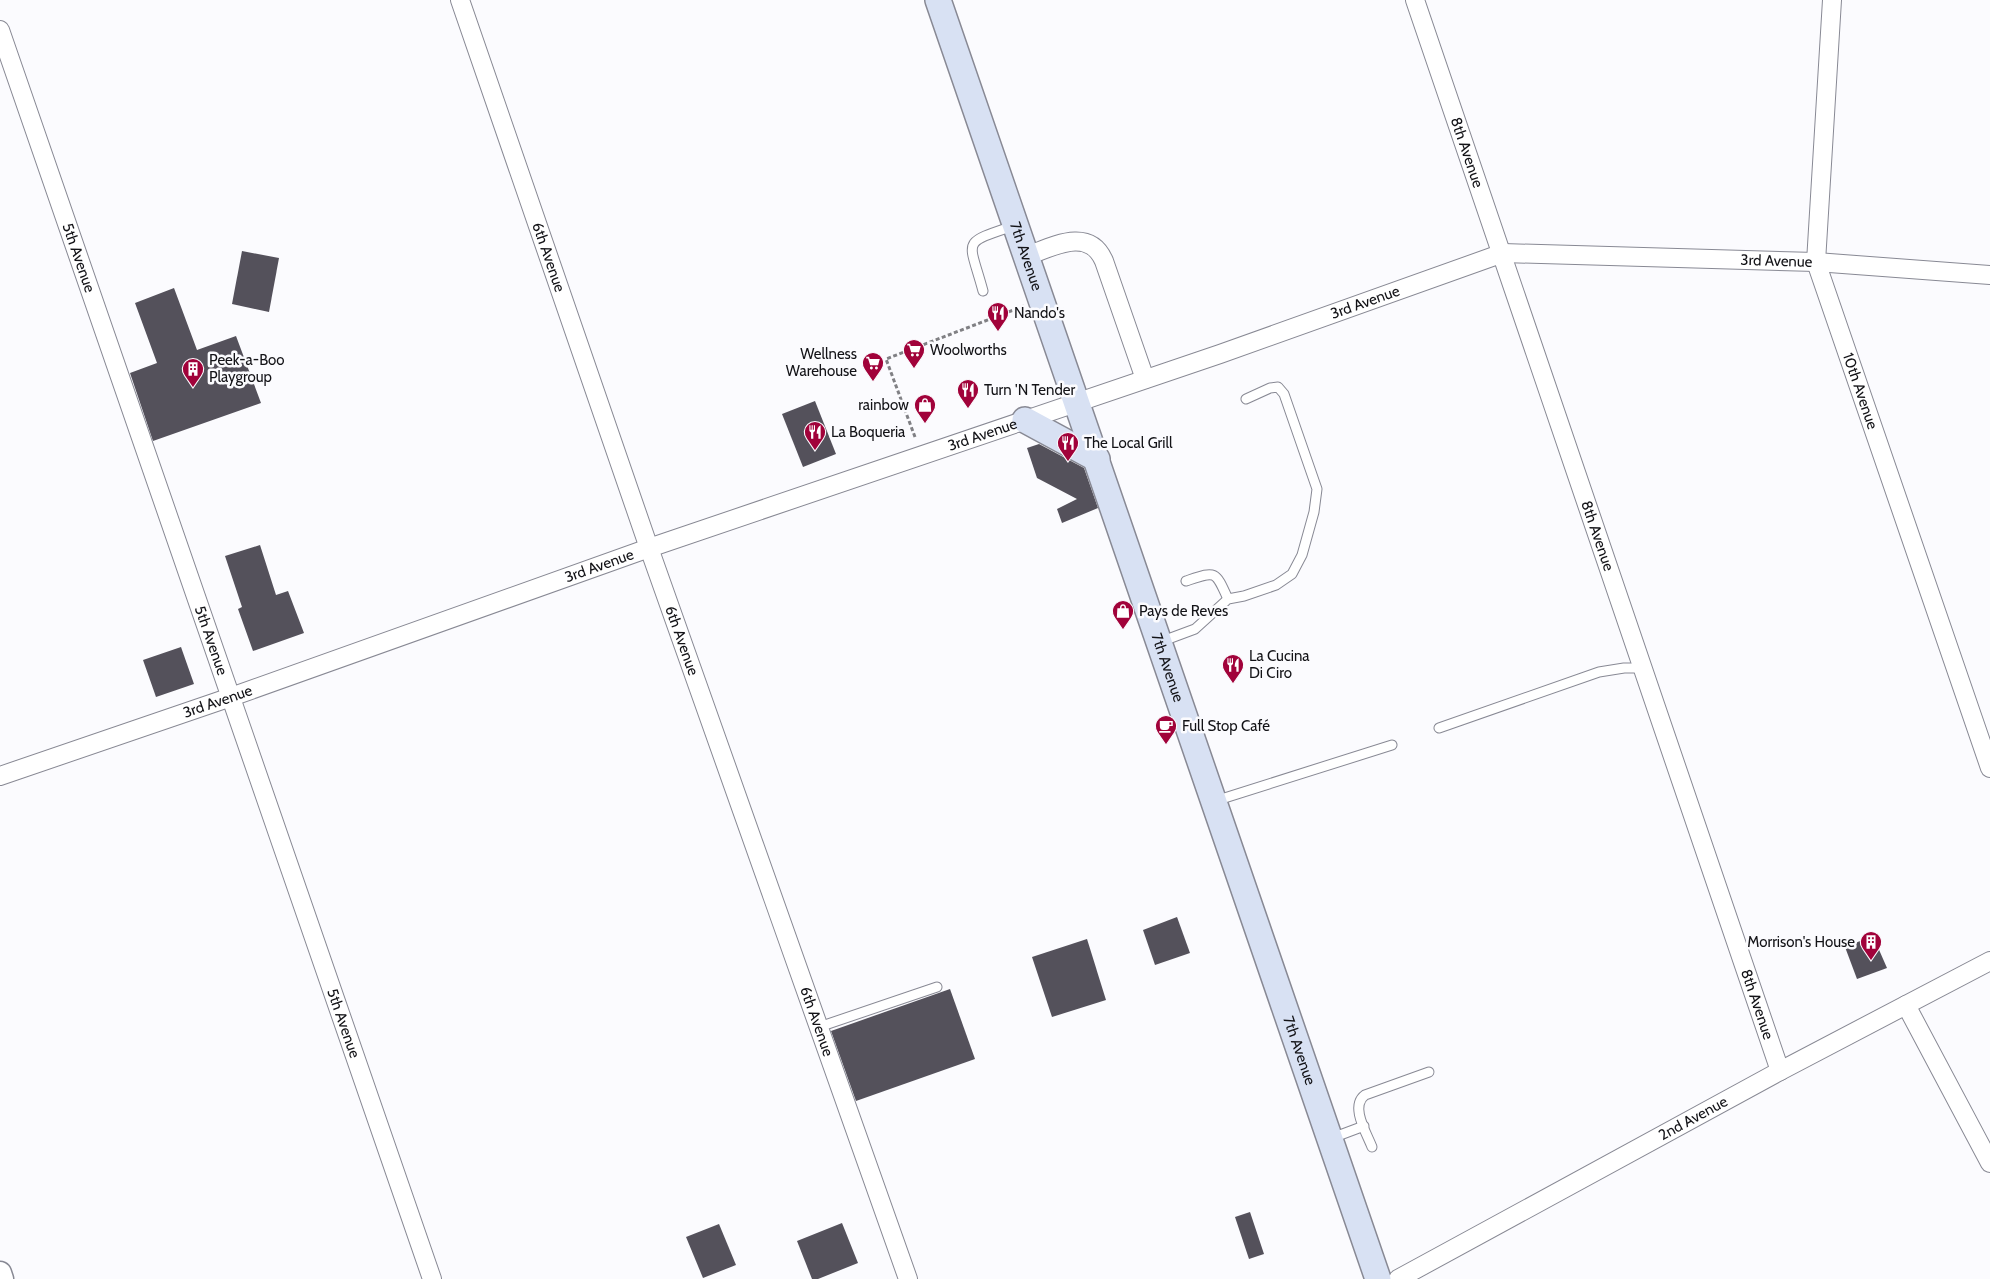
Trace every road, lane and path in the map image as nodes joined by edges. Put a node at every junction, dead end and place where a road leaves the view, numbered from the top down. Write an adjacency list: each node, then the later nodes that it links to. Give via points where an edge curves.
1 (460, 0): 19 (street, 6th Avenue)
2 (938, 0): 6 (main road, 7th Avenue)
3 (1415, 0): 7 (street, 8th Avenue)
4 (1832, 0): 9 (street, 10th Avenue)
5 (0, 30): 24 (street, 5th Avenue)
6 (1016, 225): 8 (main road, 7th Avenue); 11 (lane, via 980,237 972,246)
7 (1503, 253): 9 (street, 3rd Avenue); 13 (street, 3rd Avenue); 23 (street, 8th Avenue)
8 (1027, 256): 13 (street, via 1072,241 1086,242 1098,249); 15 (main road, 7th Avenue)
9 (1816, 262): 10 (street, 3rd Avenue); 27 (street, 10th Avenue)
10 (1990, 275)
11 (983, 291)
12 (1029, 304): 17 (path, via 886,359)
13 (1146, 379): 15 (street, 3rd Avenue)
14 (1246, 399): 21 (lane, via 1270,388 1278,388 1284,394 1317,489 1302,554 1292,574 1276,585)
15 (1077, 403): 16 (street, 3rd Avenue); 18 (main road, 7th Avenue)
16 (1025, 420): 18 (main road); 19 (street, 3rd Avenue)
17 (916, 437)
18 (1097, 459): 22 (main road, 7th Avenue)
19 (649, 548): 24 (street, 3rd Avenue); 33 (street, 6th Avenue)
20 (1186, 581): 21 (lane, via 1214,575)
21 (1228, 599): 22 (lane, via 1194,629)
22 (1160, 642): 29 (main road, 7th Avenue)
23 (1643, 668): 25 (lane, via 1599,672); 34 (street, 8th Avenue)
24 (231, 698): 28 (street, 3rd Avenue); 42 (street, 5th Avenue)
25 (1440, 728)
26 (1392, 745): 29 (lane)
27 (1990, 768)
28 (0, 776)
29 (1214, 801): 37 (main road, 7th Avenue)
30 (1990, 961): 32 (street, 2nd Avenue)
31 (938, 987): 33 (lane)
32 (1906, 1006): 34 (street, 2nd Avenue); 39 (street)
33 (819, 1026): 43 (street, 6th Avenue)
34 (1780, 1071): 45 (street, 2nd Avenue)
35 (1429, 1072): 36 (lane, via 1360,1099 1358,1107)
36 (1364, 1126): 37 (lane); 38 (lane)
37 (1330, 1139): 44 (main road, 7th Avenue)
38 (1372, 1147)
39 (1990, 1163)
40 (0, 1273): 41 (street)
41 (2, 1279)
42 (432, 1279)
43 (908, 1279)
44 (1378, 1279)
45 (1398, 1279)

